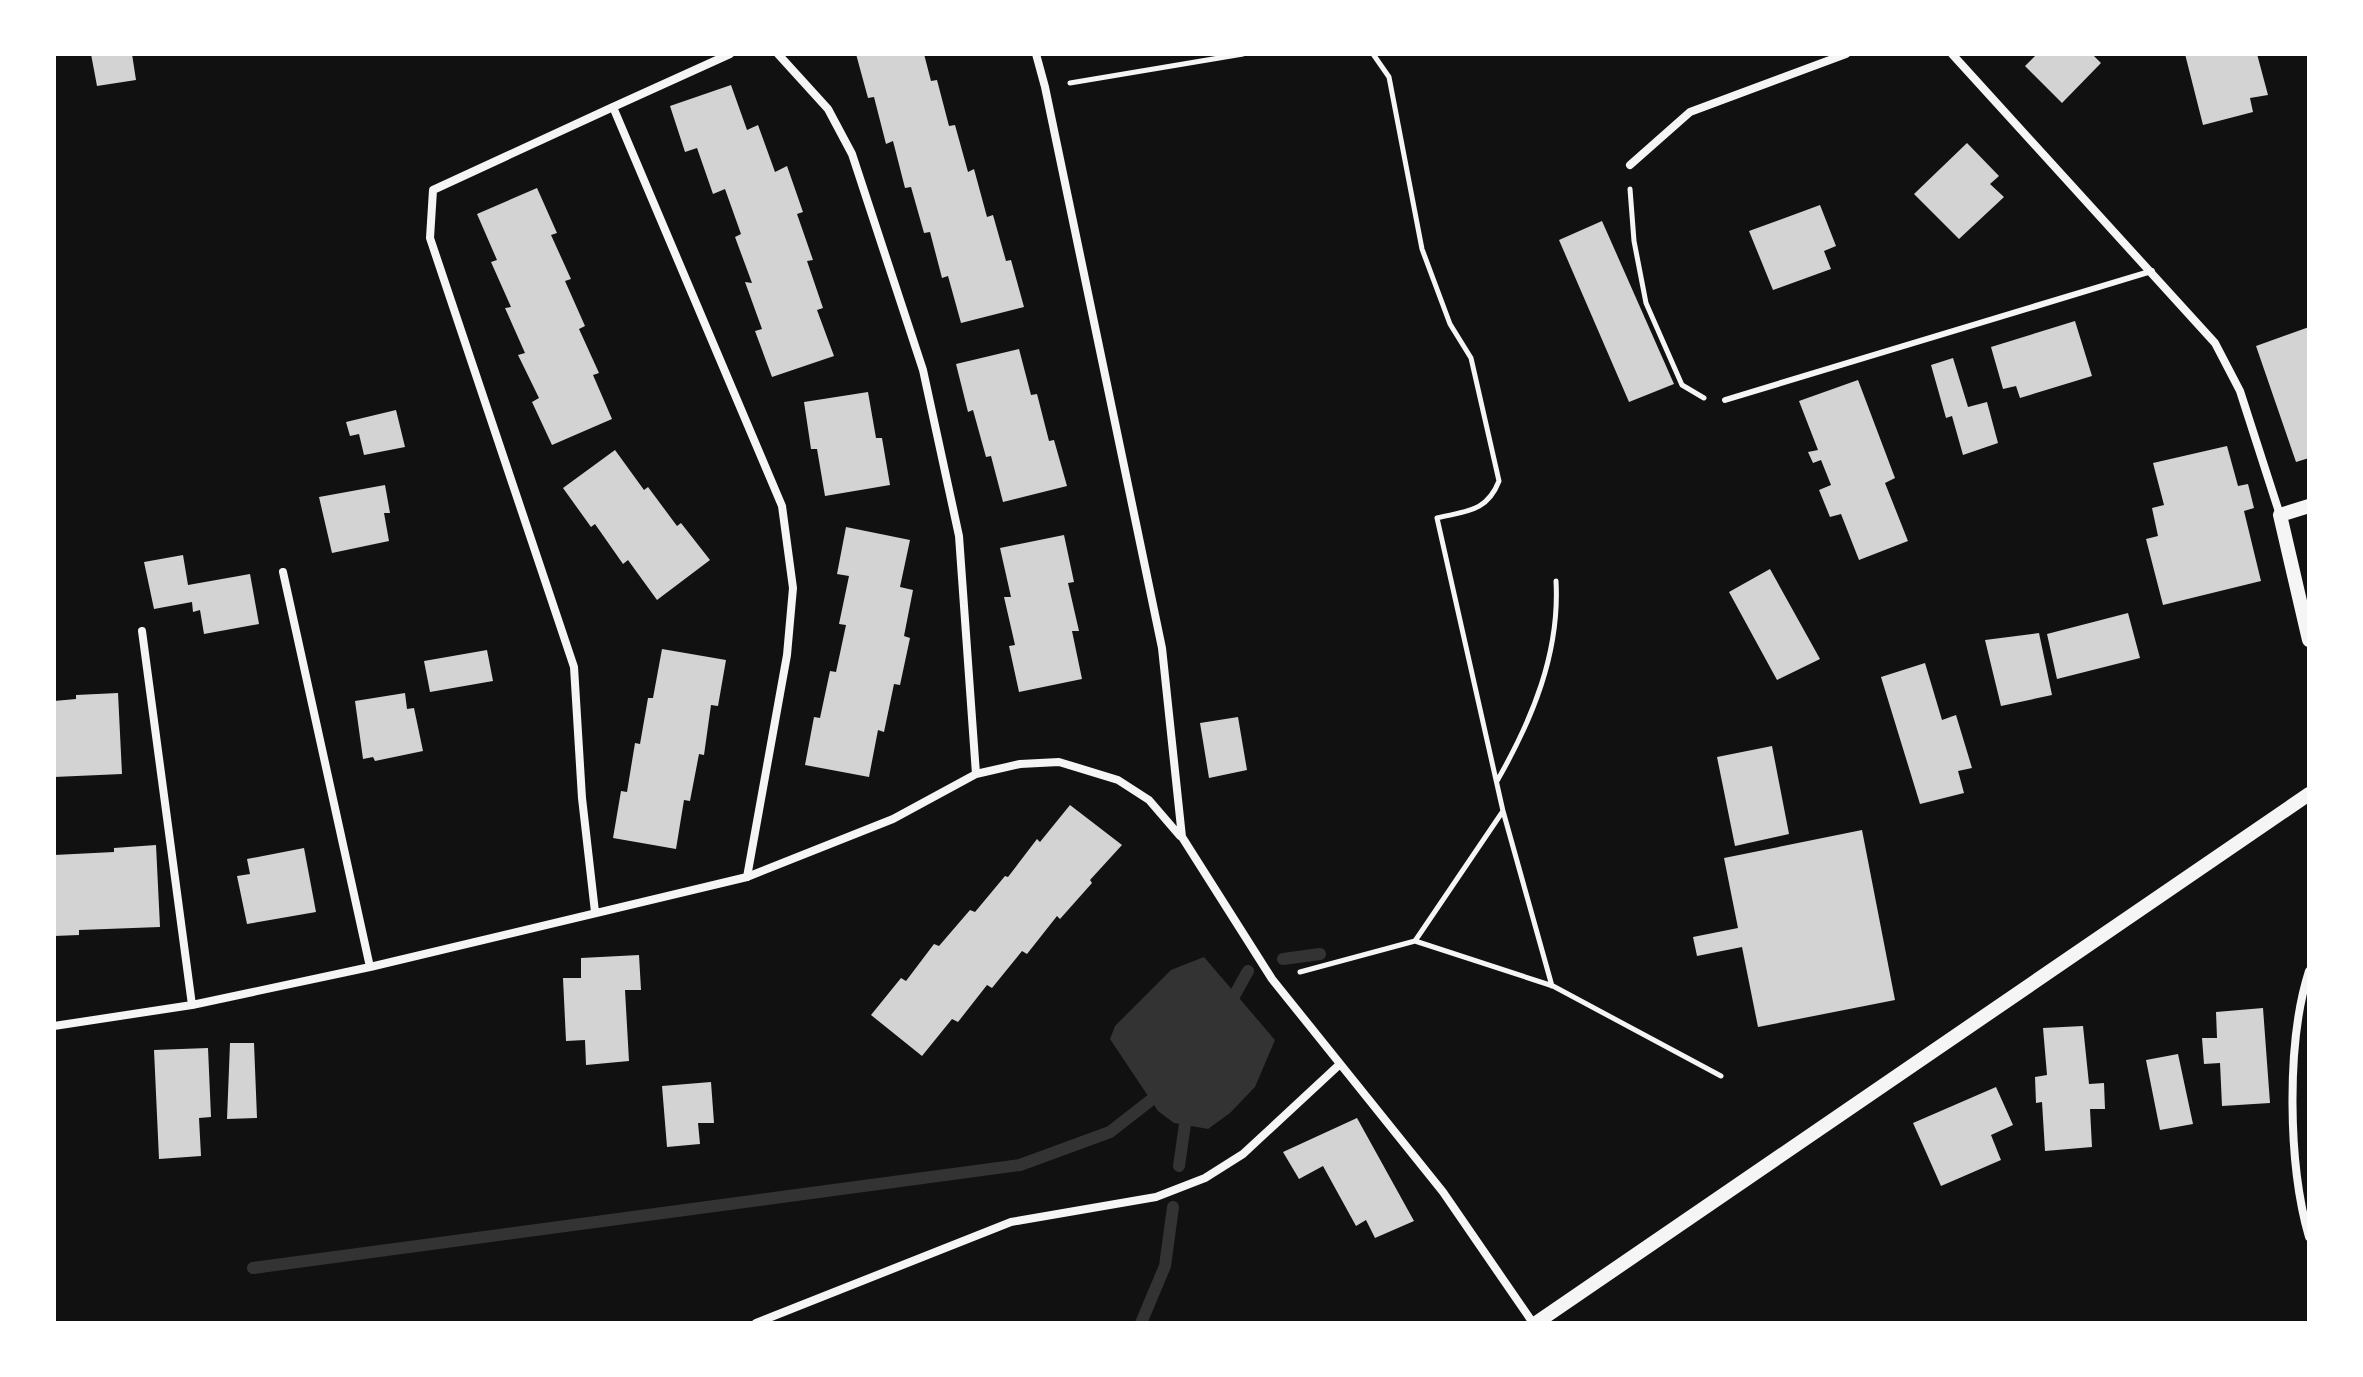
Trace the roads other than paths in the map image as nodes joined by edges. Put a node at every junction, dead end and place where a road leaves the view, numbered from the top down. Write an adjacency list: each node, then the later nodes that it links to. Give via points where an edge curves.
1 (730, 54): 6 (street)
2 (778, 54): 15 (street, via 828,109 852,154 923,370 959,536)
3 (1036, 54): 17 (street, via 1162,648)
4 (1846, 54): 7 (street, via 1690,112)
5 (1952, 54): 8 (street)
6 (613, 107): 18 (street, via 782,506 793,588 787,655); 19 (street, via 433,190 430,238 574,667)
7 (1630, 165)
8 (2152, 271): 9 (lane); 11 (street, via 2215,343 2240,391)
9 (1725, 400)
10 (2309, 506): 11 (street)
11 (2280, 515): 14 (street)
12 (283, 572): 20 (street)
13 (142, 631): 22 (street)
14 (2309, 640)
15 (976, 774): 17 (street, via 1059,762 1118,780 1149,800); 18 (street, via 893,819)
16 (2309, 794): 27 (street)
17 (1182, 837): 24 (street, via 1272,979)
18 (747, 877): 19 (street)
19 (595, 912): 20 (street)
20 (370, 967): 22 (street)
21 (2309, 971): 25 (street, via 2299,1001 2292,1112 2299,1203)
22 (192, 1005): 23 (street)
23 (54, 1026)
24 (1340, 1064): 26 (street, via 1243,1154 1205,1178 1156,1197 1011,1222); 27 (street, via 1443,1192)
25 (2309, 1237)
26 (756, 1323)
27 (1535, 1323)

